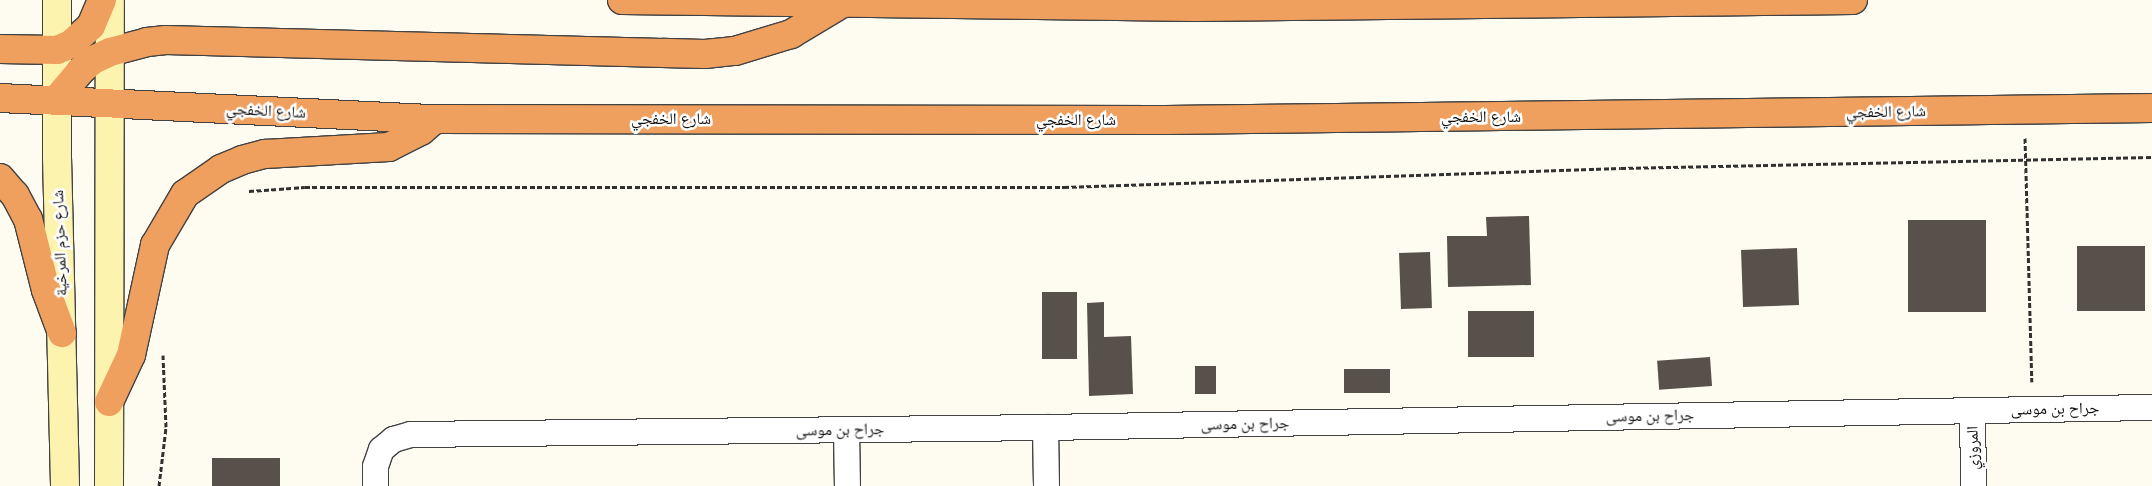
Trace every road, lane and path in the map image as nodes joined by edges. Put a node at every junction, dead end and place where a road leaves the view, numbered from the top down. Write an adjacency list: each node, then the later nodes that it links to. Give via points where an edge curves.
1 (57, 0): 9 (street, شارع حزم المرخية)
2 (102, 0): 9 (highway, via 91,26 82,36)
3 (110, 0): 10 (street)
4 (622, 0): 7 (highway)
5 (1854, 0): 6 (highway)
6 (1489, 2): 7 (highway)
7 (841, 4): 10 (highway, via 817,21 781,37 735,51 705,54 166,40)
8 (0, 49): 9 (highway)
9 (57, 50): 12 (street, شارع حزم المرخية)
10 (110, 52): 12 (highway, via 80,71); 13 (street)
11 (0, 98): 12 (highway, شارع الخفجي)
12 (56, 100): 13 (highway, شارع الخفجي); 21 (street, شارع حزم المرخية)
13 (109, 103): 16 (highway, شارع الخفجي); 23 (street)
14 (2152, 108): 15 (highway, شارع الخفجي)
15 (2024, 110): 16 (highway, شارع الخفجي, via 1166,120); 18 (path)
16 (435, 119): 23 (highway, via 421,131 389,147 265,154 242,160 221,169 184,194 155,245 131,355)
17 (2152, 157): 18 (path)
18 (2026, 160): 20 (path, via 1621,168 1064,187 305,187); 26 (path)
19 (0, 178): 21 (highway, via 28,219 46,290)
20 (244, 194)
21 (62, 333): 29 (street, شارع حزم المرخية)
22 (164, 345): 31 (path, via 166,427)
23 (109, 402): 30 (street)
24 (2152, 407): 26 (street, جراح بن موسى)
25 (1972, 410): 26 (street, جراح بن موسى); 27 (street, جراح بن موسى); 35 (street, المروزي)
26 (2033, 410)
27 (1045, 427): 28 (street, جراح بن موسى); 34 (street)
28 (846, 430): 32 (street, جراح بن موسى, via 410,434 393,439 381,449 375,466); 33 (street)
29 (65, 486)
30 (109, 486)
31 (160, 486)
32 (375, 486)
33 (847, 486)
34 (1046, 486)
35 (1973, 486)

